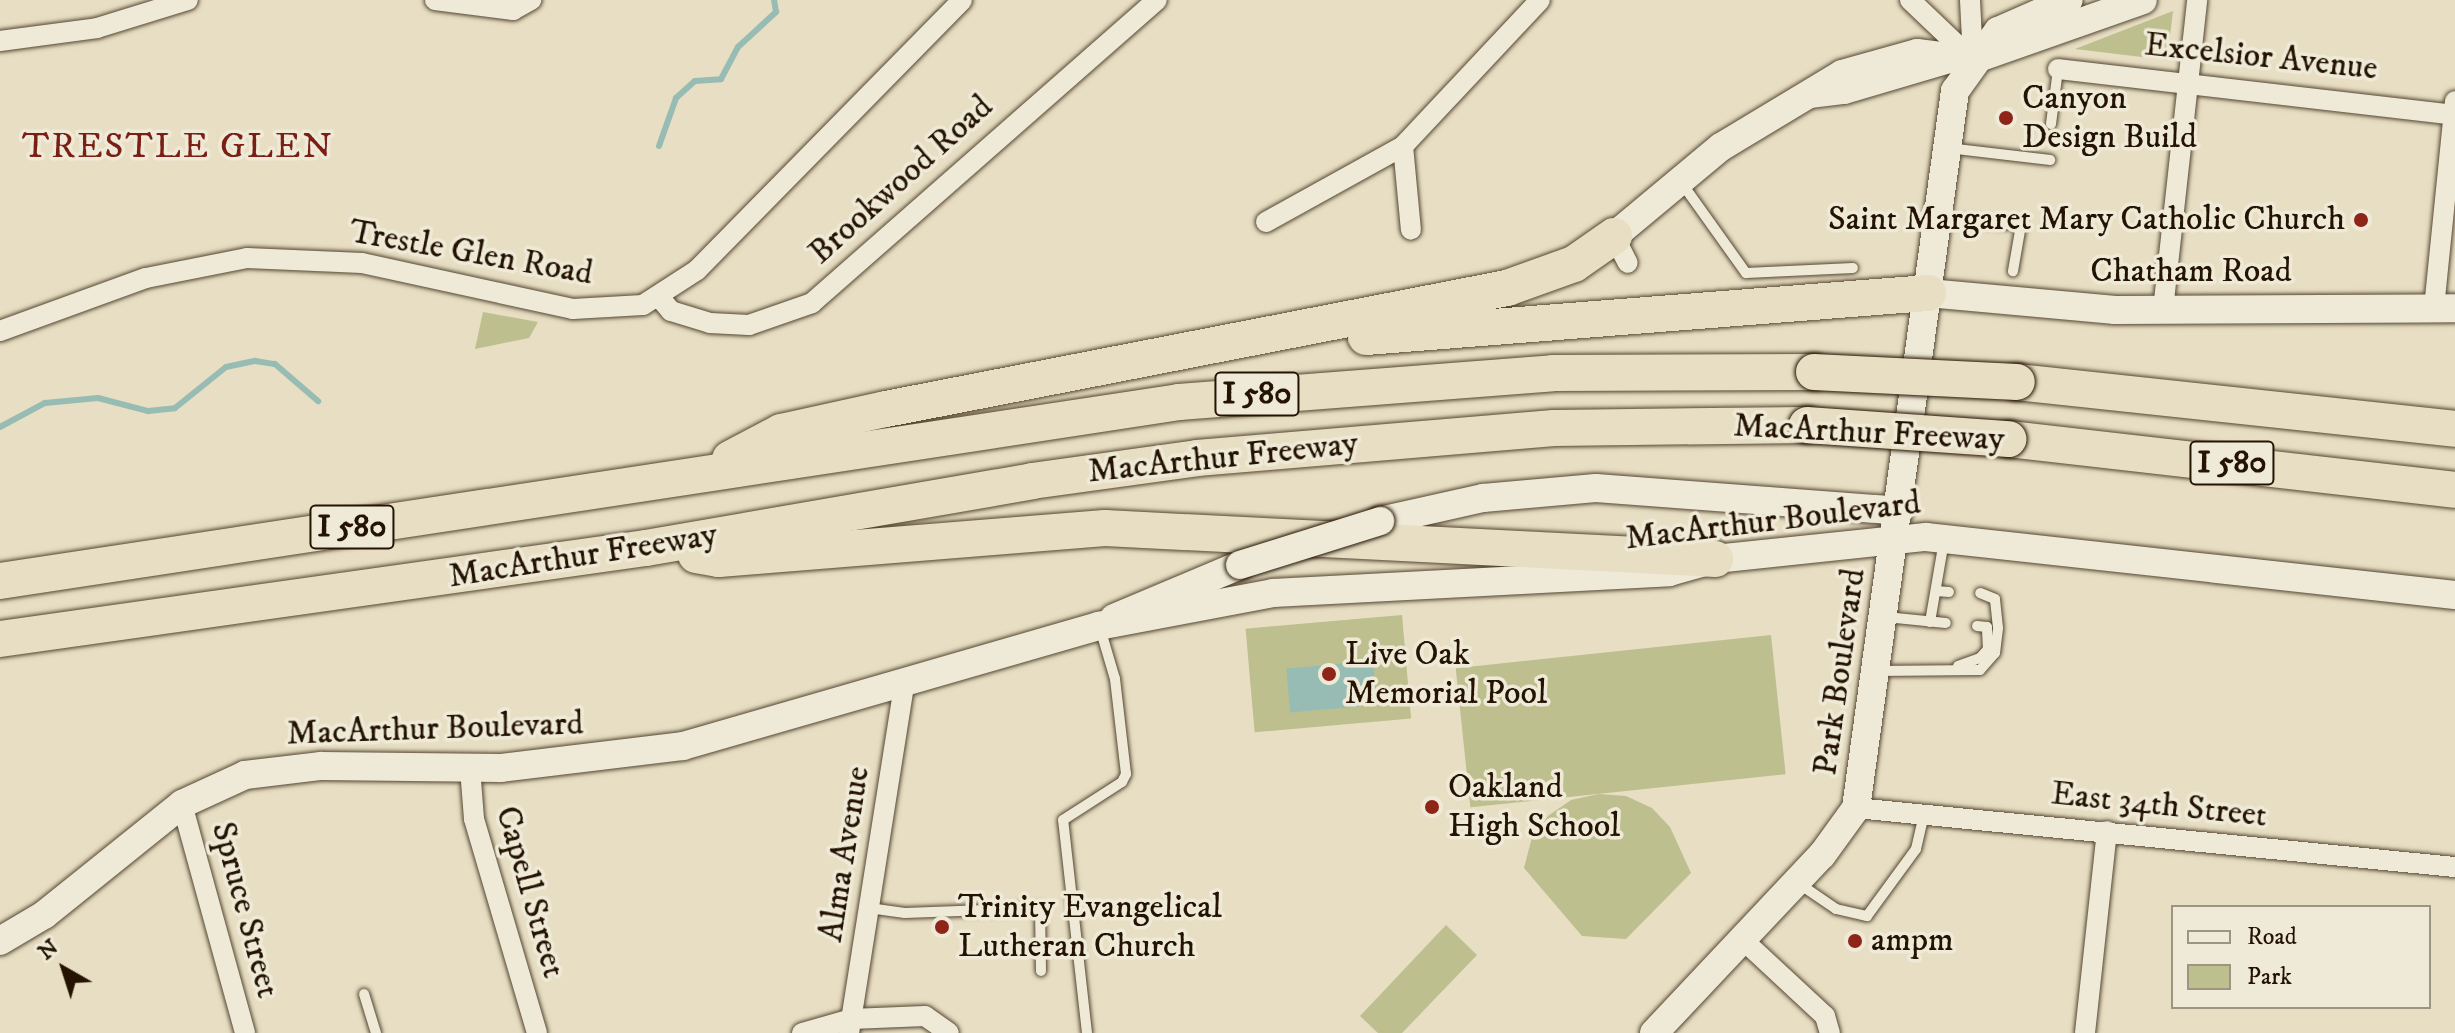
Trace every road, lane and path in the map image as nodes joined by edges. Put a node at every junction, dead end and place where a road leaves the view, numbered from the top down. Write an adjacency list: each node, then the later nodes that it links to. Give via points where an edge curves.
1 (188, 0): 12 (street, via 97,28)
2 (435, 0): 3 (street, via 513,10)
3 (531, 0)
4 (962, 0): 29 (street, Trestle Glen Road, via 697,270)
5 (1157, 0): 29 (street, Brookwood Road, via 812,303 749,325 710,323 671,311)
6 (1540, 0): 18 (street)
7 (1910, 0): 13 (street)
8 (1970, 0): 13 (street)
9 (2069, 0): 13 (main road, Park Boulevard, via 2012,22)
10 (2143, 0): 13 (main road)
11 (2197, 0): 15 (street)
12 (0, 41)
13 (1973, 60): 19 (main road, Park Boulevard, via 1955,91); 21 (main road, via 1932,52 1842,74 1733,139)
14 (2058, 69): 15 (street, Excelsior Avenue); 17 (lane)
15 (2188, 86): 16 (street, Excelsior Avenue); 31 (street)
16 (2455, 110): 30 (street)
17 (2051, 124)
18 (1403, 146): 23 (street); 24 (street)
19 (1946, 148): 20 (lane); 22 (main road, Park Boulevard)
20 (2050, 160)
21 (1679, 181): 25 (main road); 26 (lane, via 1746,273)
22 (1937, 219): 27 (lane, via 2021,225); 28 (main road, Park Boulevard)
23 (1266, 222)
24 (1411, 230)
25 (1621, 250): 33 (highway, via 1507,288)
26 (1853, 268)
27 (2013, 271)
28 (1928, 293): 31 (main road, Chatham Road); 33 (highway, via 1421,331); 37 (main road, Park Boulevard)
29 (660, 298): 32 (street, Trestle Glen Road, via 624,310 573,309 362,263 247,258 146,278)
30 (2444, 308): 31 (main road, Chatham Road)
31 (2163, 310)
32 (0, 331)
33 (1078, 373): 35 (highway, via 781,432)
34 (2455, 429): 35 (highway, MacArthur Freeway / I 580, bridge, via 2017,382 1814,372 1553,373 1295,390)
35 (705, 472): 41 (highway, MacArthur Freeway / I 580)
36 (2455, 490): 39 (highway, MacArthur Freeway / I 580, bridge, via 2009,439 1807,425 1554,428 1228,455 1045,479)
37 (1897, 524): 38 (main road, MacArthur Boulevard); 40 (main road, MacArthur Boulevard); 46 (main road, Park Boulevard); 49 (main road, MacArthur Boulevard, bridge, via 1584,488 1483,498 1380,521 1240,565)
38 (1945, 539): 42 (lane); 45 (main road, MacArthur Boulevard)
39 (646, 548): 40 (highway, via 719,559 1105,528); 51 (highway, MacArthur Freeway / I 580)
40 (1715, 559): 49 (main road, MacArthur Boulevard, via 1669,572 1527,583 1273,593)
41 (0, 581)
42 (1936, 591): 43 (lane); 47 (lane)
43 (1949, 592)
44 (1980, 593): 53 (lane, via 1995,599 1995,653 1980,670)
45 (2455, 595)
46 (1884, 616): 47 (lane); 52 (main road, Park Boulevard)
47 (1930, 622): 48 (lane)
48 (1946, 623)
49 (1099, 626): 54 (main road, MacArthur Boulevard); 73 (lane, via 1115,679 1126,774 1122,782 1063,820)
50 (1977, 626): 53 (lane, via 1987,627 1991,637 1980,658)
51 (0, 639)
52 (1877, 671): 53 (lane); 57 (main road, Park Boulevard)
53 (1928, 671)
54 (904, 684): 55 (main road, MacArthur Boulevard, via 683,746 567,763); 62 (street, Alma Avenue)
55 (470, 768): 56 (main road, MacArthur Boulevard, via 279,769 245,775); 70 (street, Capell Street, via 474,819)
56 (182, 804): 64 (main road, MacArthur Boulevard, via 44,915); 68 (street, Spruce Street)
57 (1856, 808): 58 (street, East 34th Street); 61 (main road, Park Boulevard)
58 (1924, 814): 59 (street, East 34th Street); 61 (lane, via 1916,849 1867,916 1836,909)
59 (2107, 831): 60 (street, East 34th Street); 76 (street)
60 (2455, 867)
61 (1797, 881): 63 (main road, Park Boulevard)
62 (869, 908): 65 (lane, via 905,913 1040,908); 67 (street, Alma Avenue)
63 (1742, 939): 74 (main road, Park Boulevard); 75 (street, via 1825,1016)
64 (0, 941)
65 (1041, 971)
66 (364, 994): 69 (lane)
67 (850, 1026): 71 (street); 72 (street, via 925,1016)
68 (245, 1033)
69 (376, 1033)
70 (537, 1033)
71 (802, 1033)
72 (949, 1033)
73 (1087, 1033)
74 (1654, 1033)
75 (1830, 1033)
76 (2085, 1033)

